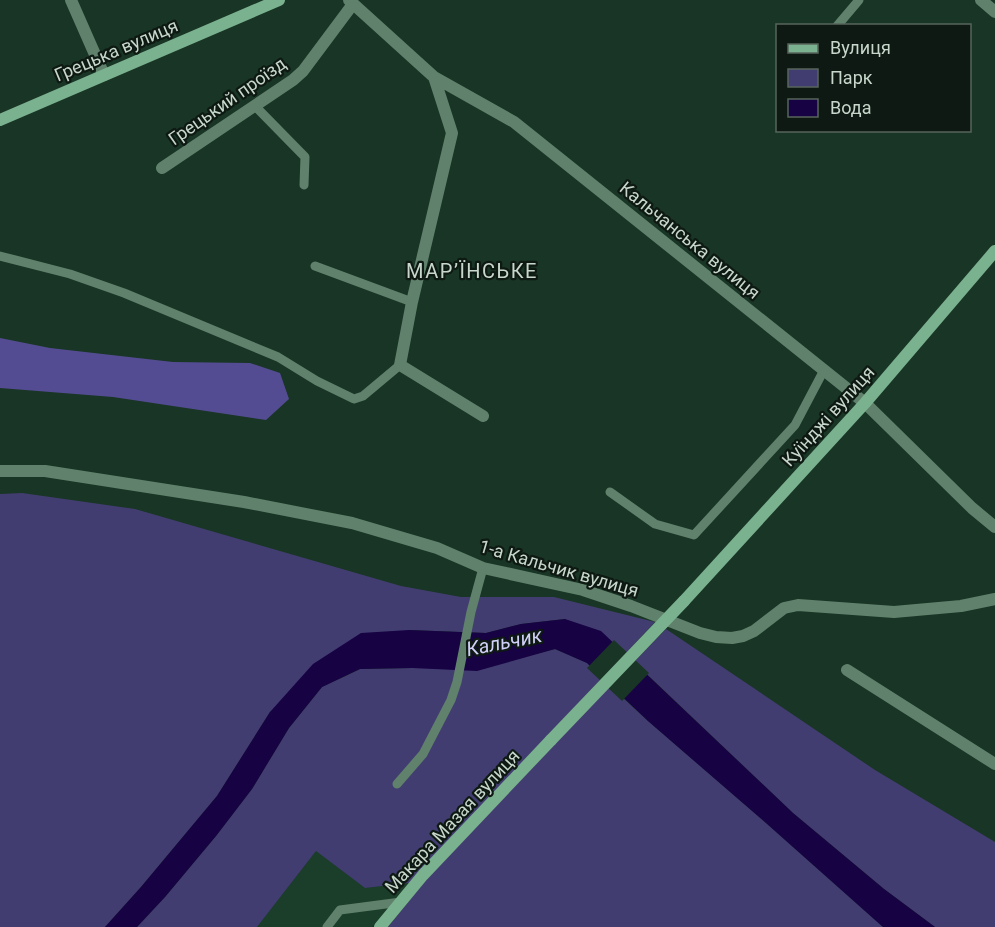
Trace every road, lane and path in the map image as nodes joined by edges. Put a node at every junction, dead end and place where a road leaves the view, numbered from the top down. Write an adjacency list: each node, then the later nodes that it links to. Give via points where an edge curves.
1 (71, 0): 8 (street)
2 (279, 0): 8 (main road, Грецька вулиця)
3 (859, 0): 7 (lane)
4 (981, 0): 6 (street)
5 (351, 2): 9 (street, Кальчанська вулиця); 10 (street, Грецький проїзд, via 303,70)
6 (995, 12)
7 (839, 24)
8 (104, 75): 11 (main road, Грецька вулиця)
9 (434, 77): 17 (street, via 452,133); 19 (street, Кальчанська вулиця, via 514,122)
10 (255, 106): 12 (street, Грецький проїзд); 13 (lane, via 305,157)
11 (0, 120)
12 (162, 168)
13 (304, 185)
14 (995, 251): 20 (main road, Куїнджі вулиця)
15 (0, 256): 18 (lane, via 124,293 278,357 354,399)
16 (315, 266): 17 (lane)
17 (412, 302): 18 (street)
18 (400, 365): 21 (street)
19 (824, 370): 20 (street, Кальчанська вулиця); 23 (lane, via 795,424 694,534 655,524)
20 (865, 403): 24 (street, Кальчанська вулиця); 28 (main road, Куїнджі вулиця, bridge)
21 (483, 416)
22 (0, 471): 25 (street, 1-а Кальчик вулиця, via 45,471 352,523 436,548)
23 (610, 492)
24 (995, 527)
25 (483, 568): 26 (street, 1-а Кальчик вулиця, via 583,590 700,633 732,638 754,631 784,608 798,605 894,612); 30 (lane, via 451,700 423,754)
26 (995, 599)
27 (847, 670): 29 (street)
28 (552, 740): 31 (main road, Макара Мазая вулиця)
29 (995, 764)
30 (397, 784)
31 (401, 902): 32 (lane, via 340,910); 33 (main road, Макара Мазая вулиця)
32 (327, 927)
33 (380, 927)

